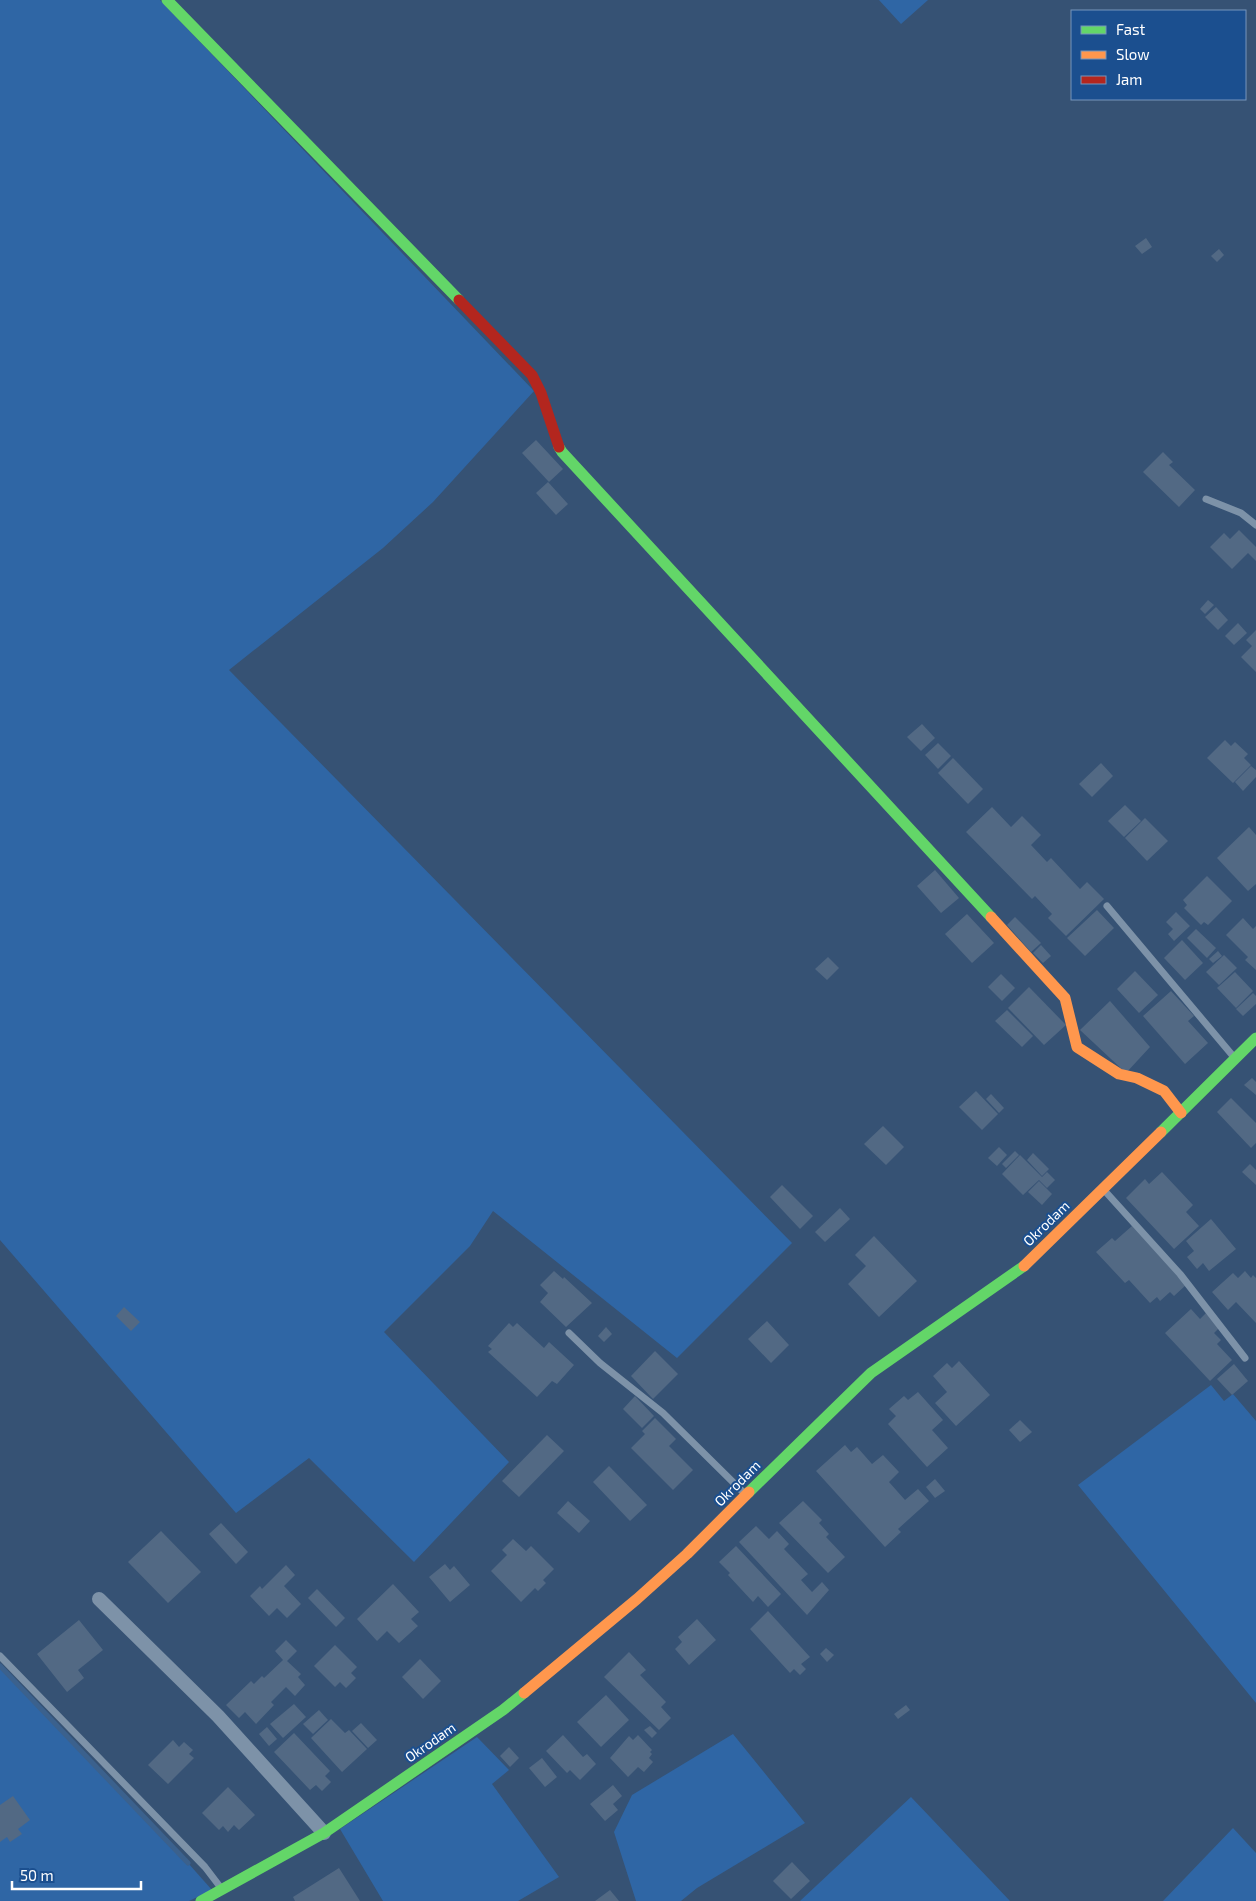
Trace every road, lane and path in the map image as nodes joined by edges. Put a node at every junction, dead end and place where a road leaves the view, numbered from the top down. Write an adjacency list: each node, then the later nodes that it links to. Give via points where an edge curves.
1 (167, 0): 7 (street, via 532,375 539,386 562,452 1056,986 1065,998 1077,1046 1119,1074 1137,1078 1164,1091)
2 (1206, 499): 3 (lane, via 1241,513)
3 (1256, 525)
4 (1107, 906): 6 (lane)
5 (1256, 1038): 6 (street, Okrodam)
6 (1235, 1058): 7 (street, Okrodam)
7 (1181, 1113): 8 (street, Okrodam)
8 (1104, 1190): 10 (lane, via 1180,1274); 11 (street, Okrodam, via 1022,1268 871,1373)
9 (569, 1333): 11 (lane, via 600,1364 662,1412)
10 (1245, 1358)
11 (746, 1494): 14 (street, Okrodam, via 637,1599 503,1710)
12 (99, 1600): 14 (street, via 218,1716)
13 (0, 1656): 15 (lane)
14 (324, 1833): 15 (street, Okrodam)
15 (223, 1890): 16 (street, Okrodam)
16 (201, 1901)

